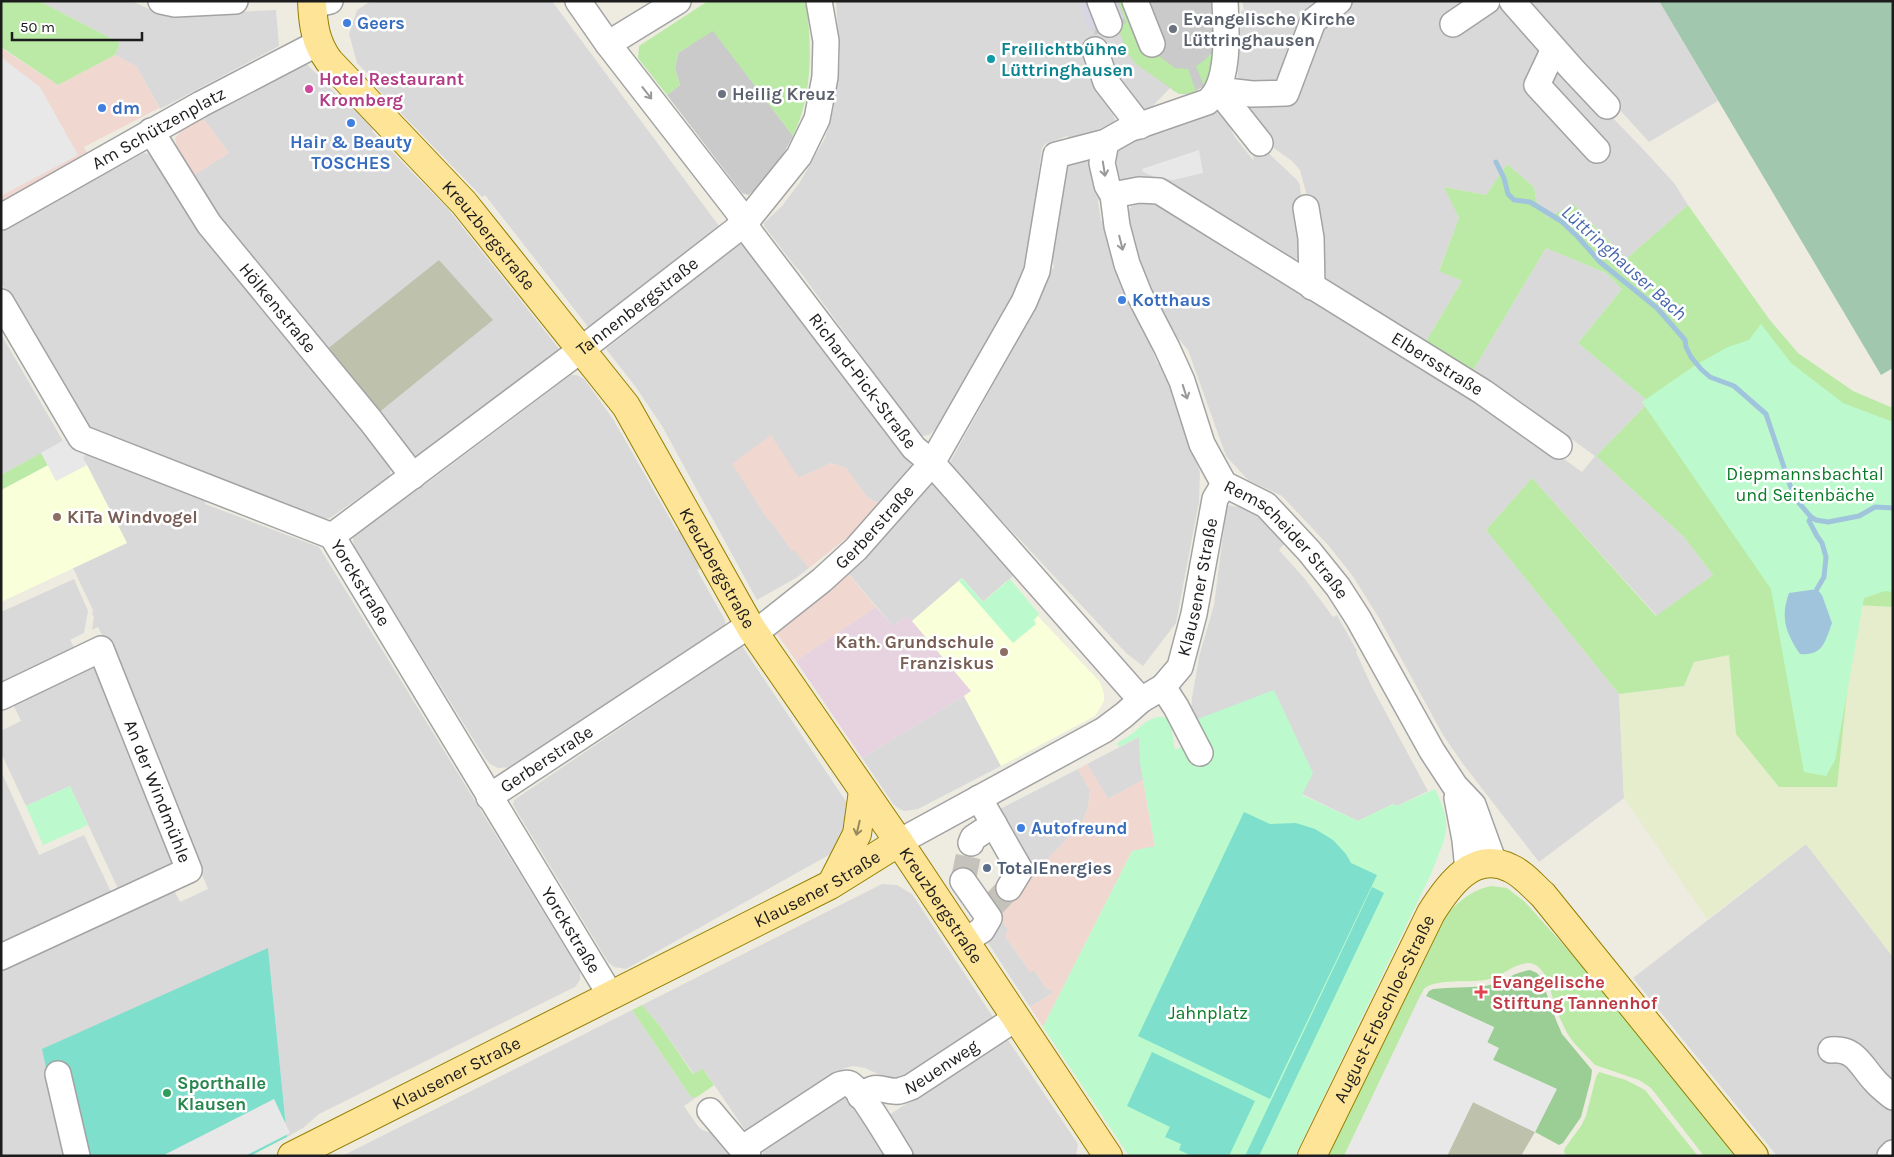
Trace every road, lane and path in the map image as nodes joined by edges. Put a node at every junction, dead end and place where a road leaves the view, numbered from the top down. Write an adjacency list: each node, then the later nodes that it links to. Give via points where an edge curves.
1 (161, 1): 2 (street, via 175,4)
2 (234, 1)
3 (578, 1): 16 (street, Richard-Pick-Straße)
4 (678, 1): 16 (street)
5 (818, 1): 30 (street, Tannenbergstraße, via 826,41 825,77 817,119 799,156)
6 (1100, 1): 13 (street)
7 (1135, 1): 17 (street)
8 (1225, 1): 20 (street, via 1223,72)
9 (1339, 1): 20 (street, via 1313,21 1286,93)
10 (1486, 1): 14 (street)
11 (1512, 1): 18 (street)
12 (318, 2): 15 (main road, Kreuzbergstraße, via 313,23)
13 (1109, 24)
14 (1453, 24)
15 (318, 43): 23 (street, Am Schützenplatz); 33 (main road, Kreuzbergstraße, via 339,74 464,203)
16 (608, 44): 30 (street, Richard-Pick-Straße, one-way to 30)
17 (1152, 44)
18 (1554, 49): 21 (street); 26 (street, via 1537,85)
19 (1096, 50): 22 (street, via 1106,82)
20 (1208, 94): 22 (street); 25 (street)
21 (1607, 106)
22 (1140, 126): 24 (street)
23 (151, 132): 29 (street, Am Schützenplatz); 36 (street, Hölkenstraße, via 208,224)
24 (1106, 142): 27 (street, Remscheider Straße, one-way to 27, via 1102,164); 35 (street, Gerberstraße, via 1056,155 1037,271 1031,286)
25 (1260, 143)
26 (1597, 150)
27 (1113, 195): 31 (street, Elbersstraße, via 1139,190 1158,191); 37 (street, Remscheider Straße, one-way to 37, via 1127,264 1182,381 1202,444)
28 (1306, 208): 31 (street, via 1311,238)
29 (1, 217)
30 (745, 223): 33 (street, Tannenbergstraße); 35 (street, Richard-Pick-Straße, via 914,448)
31 (1312, 287): 34 (street, Elbersstraße, via 1483,392)
32 (1, 302): 38 (street, Yorckstraße, via 81,438)
33 (582, 349): 36 (street, Tannenbergstraße); 39 (main road, Kreuzbergstraße, via 626,406)
34 (1559, 446)
35 (932, 463): 39 (street, Gerberstraße, via 856,549 822,580 764,626); 42 (street, Richard-Pick-Straße)
36 (413, 476): 38 (street, Tannenbergstraße)
37 (1224, 484): 40 (street, Klausener Straße, via 1215,499 1194,614 1180,667); 44 (street, Remscheider Straße, via 1266,505 1338,587)
38 (332, 536): 46 (street, Yorckstraße)
39 (751, 628): 45 (main road, Kreuzbergstraße); 46 (street, Gerberstraße, via 739,632)
40 (1163, 687): 42 (street, Klausener Straße); 43 (street)
41 (1, 697): 57 (street, An der Windmühle, via 100,649 189,870)
42 (1141, 700): 47 (street, Klausener Straße, via 1104,730)
43 (1200, 753)
44 (1455, 786): 51 (street, Remscheider Straße, via 1473,805); 52 (street, Remscheider Straße)
45 (864, 791): 49 (main road, Kreuzbergstraße); 54 (main road, one-way to 54, via 857,834)
46 (490, 797): 58 (street, Yorckstraße)
47 (979, 798): 48 (street); 49 (street, Klausener Straße)
48 (994, 824): 50 (street, via 973,838); 55 (street, via 1020,870)
49 (899, 842): 54 (main road, Klausener Straße); 56 (main road, Kreuzbergstraße)
50 (971, 843)
51 (1494, 863): 52 (main road, via 1476,865); 72 (main road, via 1511,868 1543,895)
52 (1468, 870): 71 (main road, August-Erbschloe-Straße, via 1449,885 1431,913)
53 (963, 881): 56 (street, via 987,910 989,918 982,930)
54 (830, 885): 58 (main road, Klausener Straße)
55 (1009, 888)
56 (965, 942): 59 (main road, Kreuzbergstraße)
57 (1, 956)
58 (611, 996): 69 (main road, Klausener Straße)
59 (1016, 1018): 62 (street, Neuenweg, via 911,1087 899,1091 871,1088); 67 (main road, Kreuzbergstraße)
60 (1831, 1050): 63 (street, via 1842,1049 1853,1054)
61 (58, 1074): 68 (street)
62 (860, 1096): 65 (street, via 852,1085 839,1085); 70 (street)
63 (1893, 1097)
64 (710, 1111): 65 (street)
65 (746, 1152)
66 (1893, 1153): 73 (street)
67 (1107, 1155)
68 (77, 1156)
69 (292, 1156)
70 (900, 1156)
71 (1312, 1156)
72 (1754, 1156)
73 (1890, 1156)

